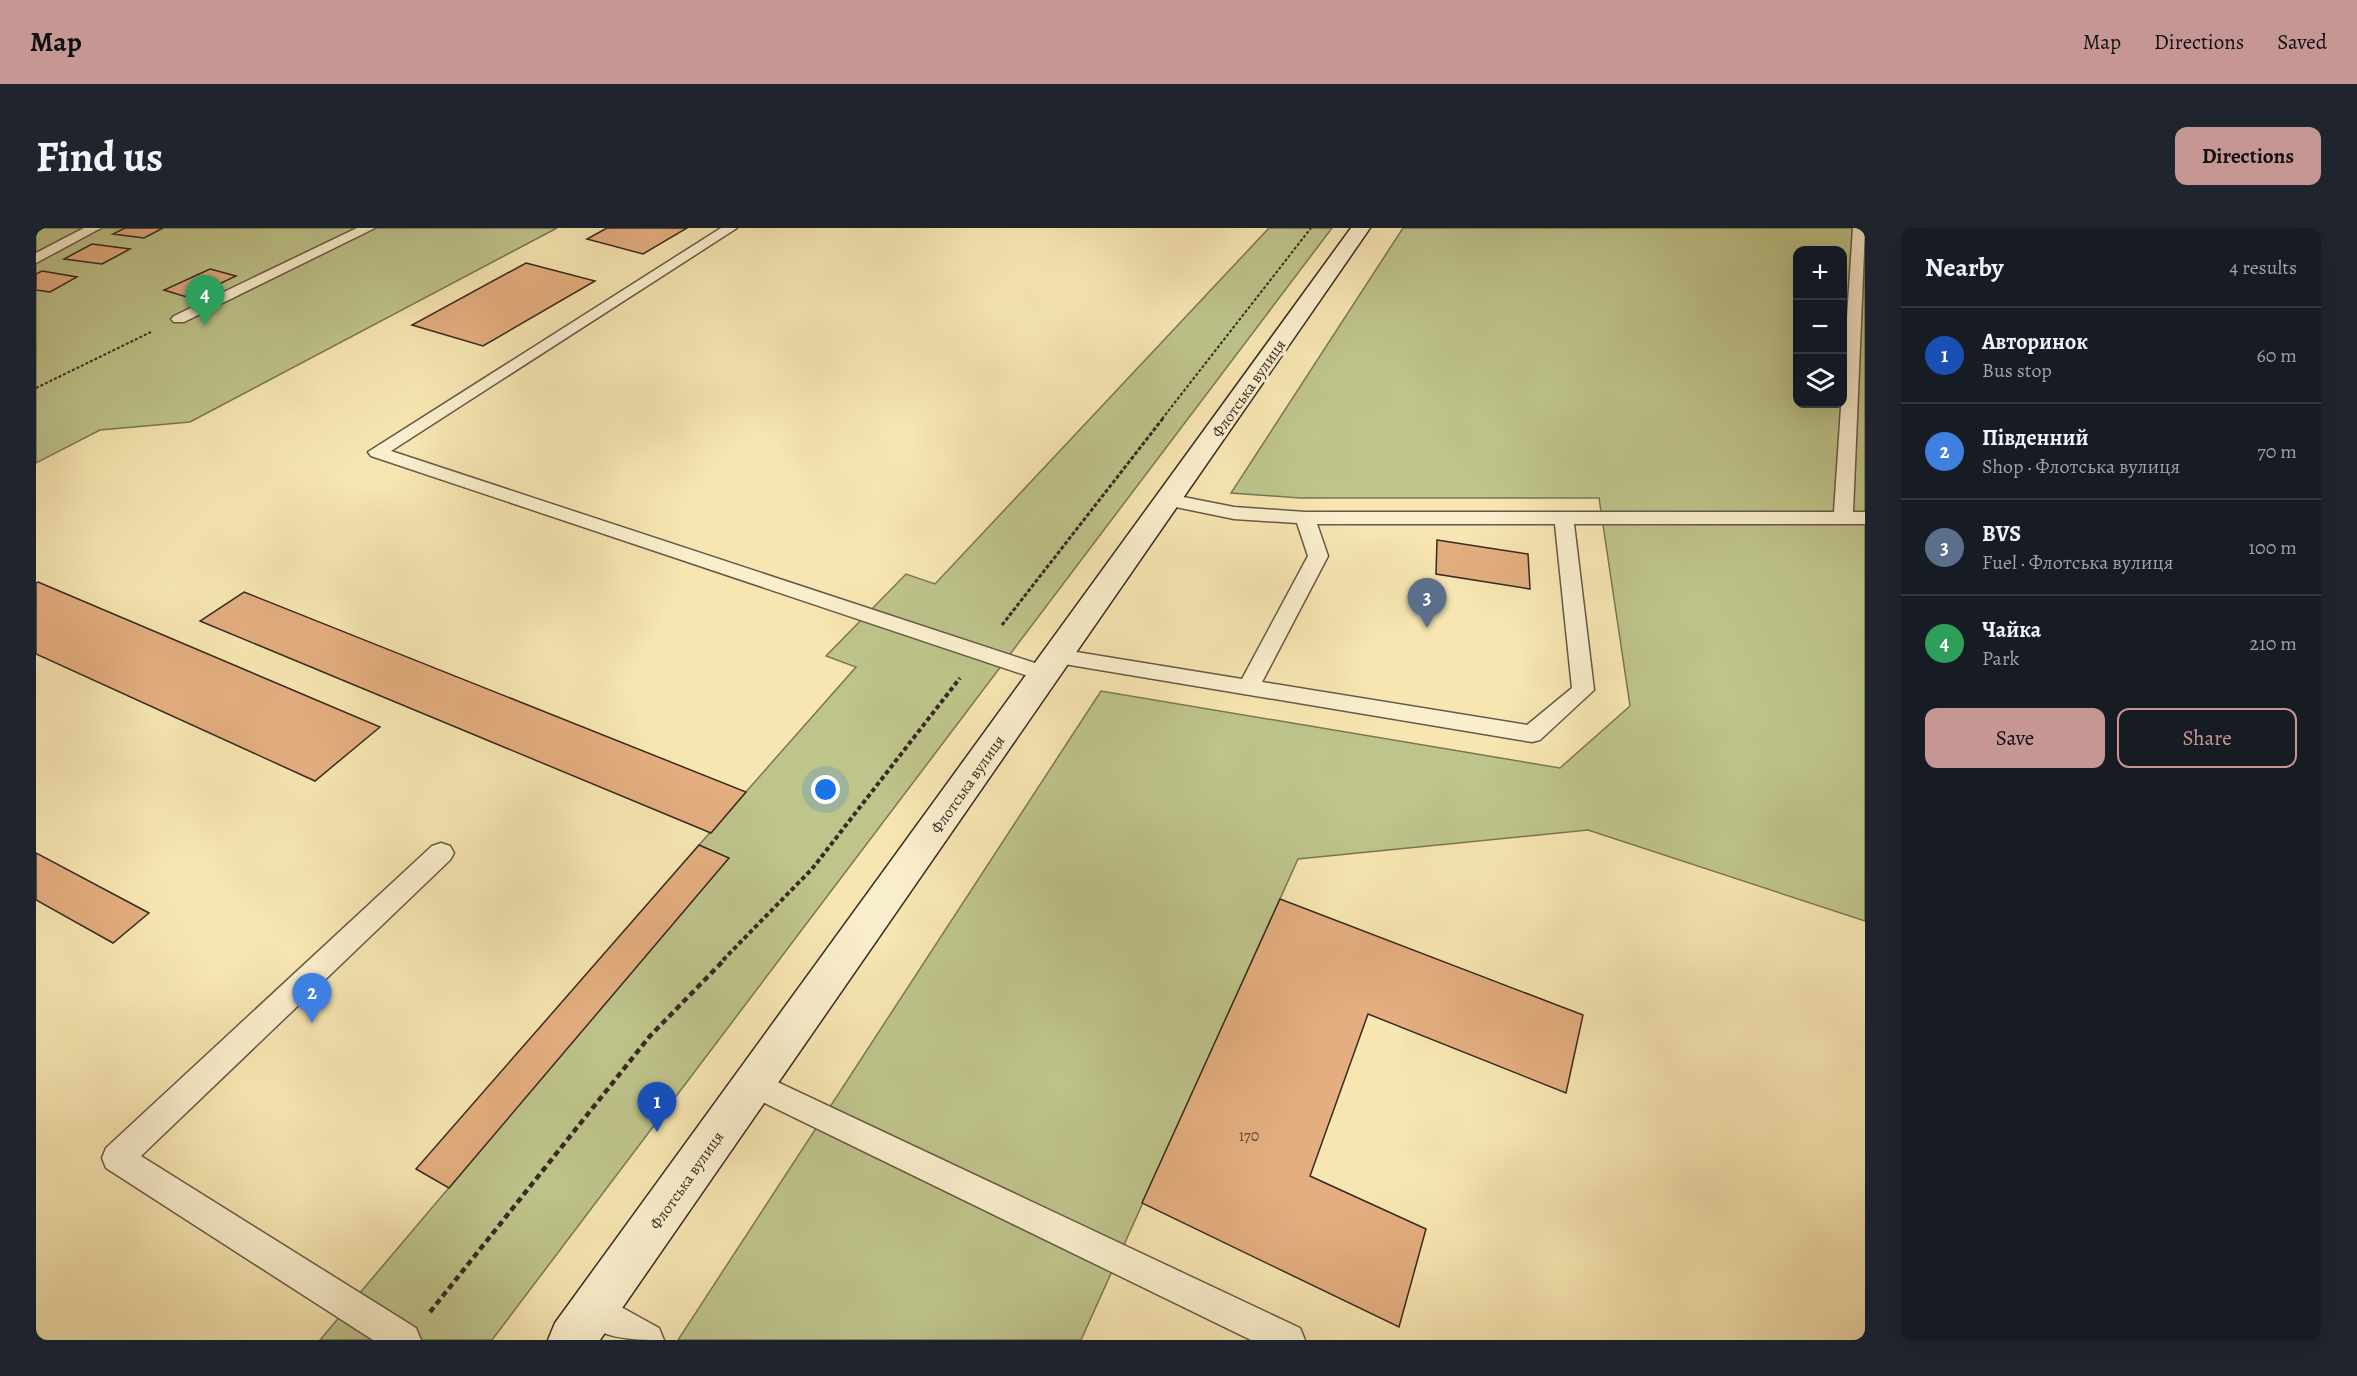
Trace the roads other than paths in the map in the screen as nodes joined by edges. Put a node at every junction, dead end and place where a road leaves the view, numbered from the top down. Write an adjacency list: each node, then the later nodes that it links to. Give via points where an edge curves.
1 (94, 228): 6 (lane)
2 (368, 228): 7 (lane)
3 (730, 228): 13 (lane, via 377,452 980,652)
4 (1361, 228): 8 (street, Флотська вулиця)
5 (1860, 228): 11 (lane)
6 (36, 259)
7 (179, 319)
8 (1168, 501): 9 (lane, via 1234,513); 13 (street, Флотська вулиця)
9 (1305, 518): 10 (lane); 14 (lane, via 1318,556)
10 (1564, 518): 11 (lane); 14 (lane, via 1583,690 1532,734)
11 (1843, 519): 12 (lane)
12 (1865, 519)
13 (1051, 665): 14 (lane); 16 (street, Флотська вулиця)
14 (1248, 688)
15 (441, 853): 18 (lane, via 117,1158)
16 (754, 1084): 17 (street, Флотська вулиця); 20 (lane)
17 (583, 1325): 19 (lane)
18 (413, 1331)
19 (647, 1340)
20 (1288, 1340)

